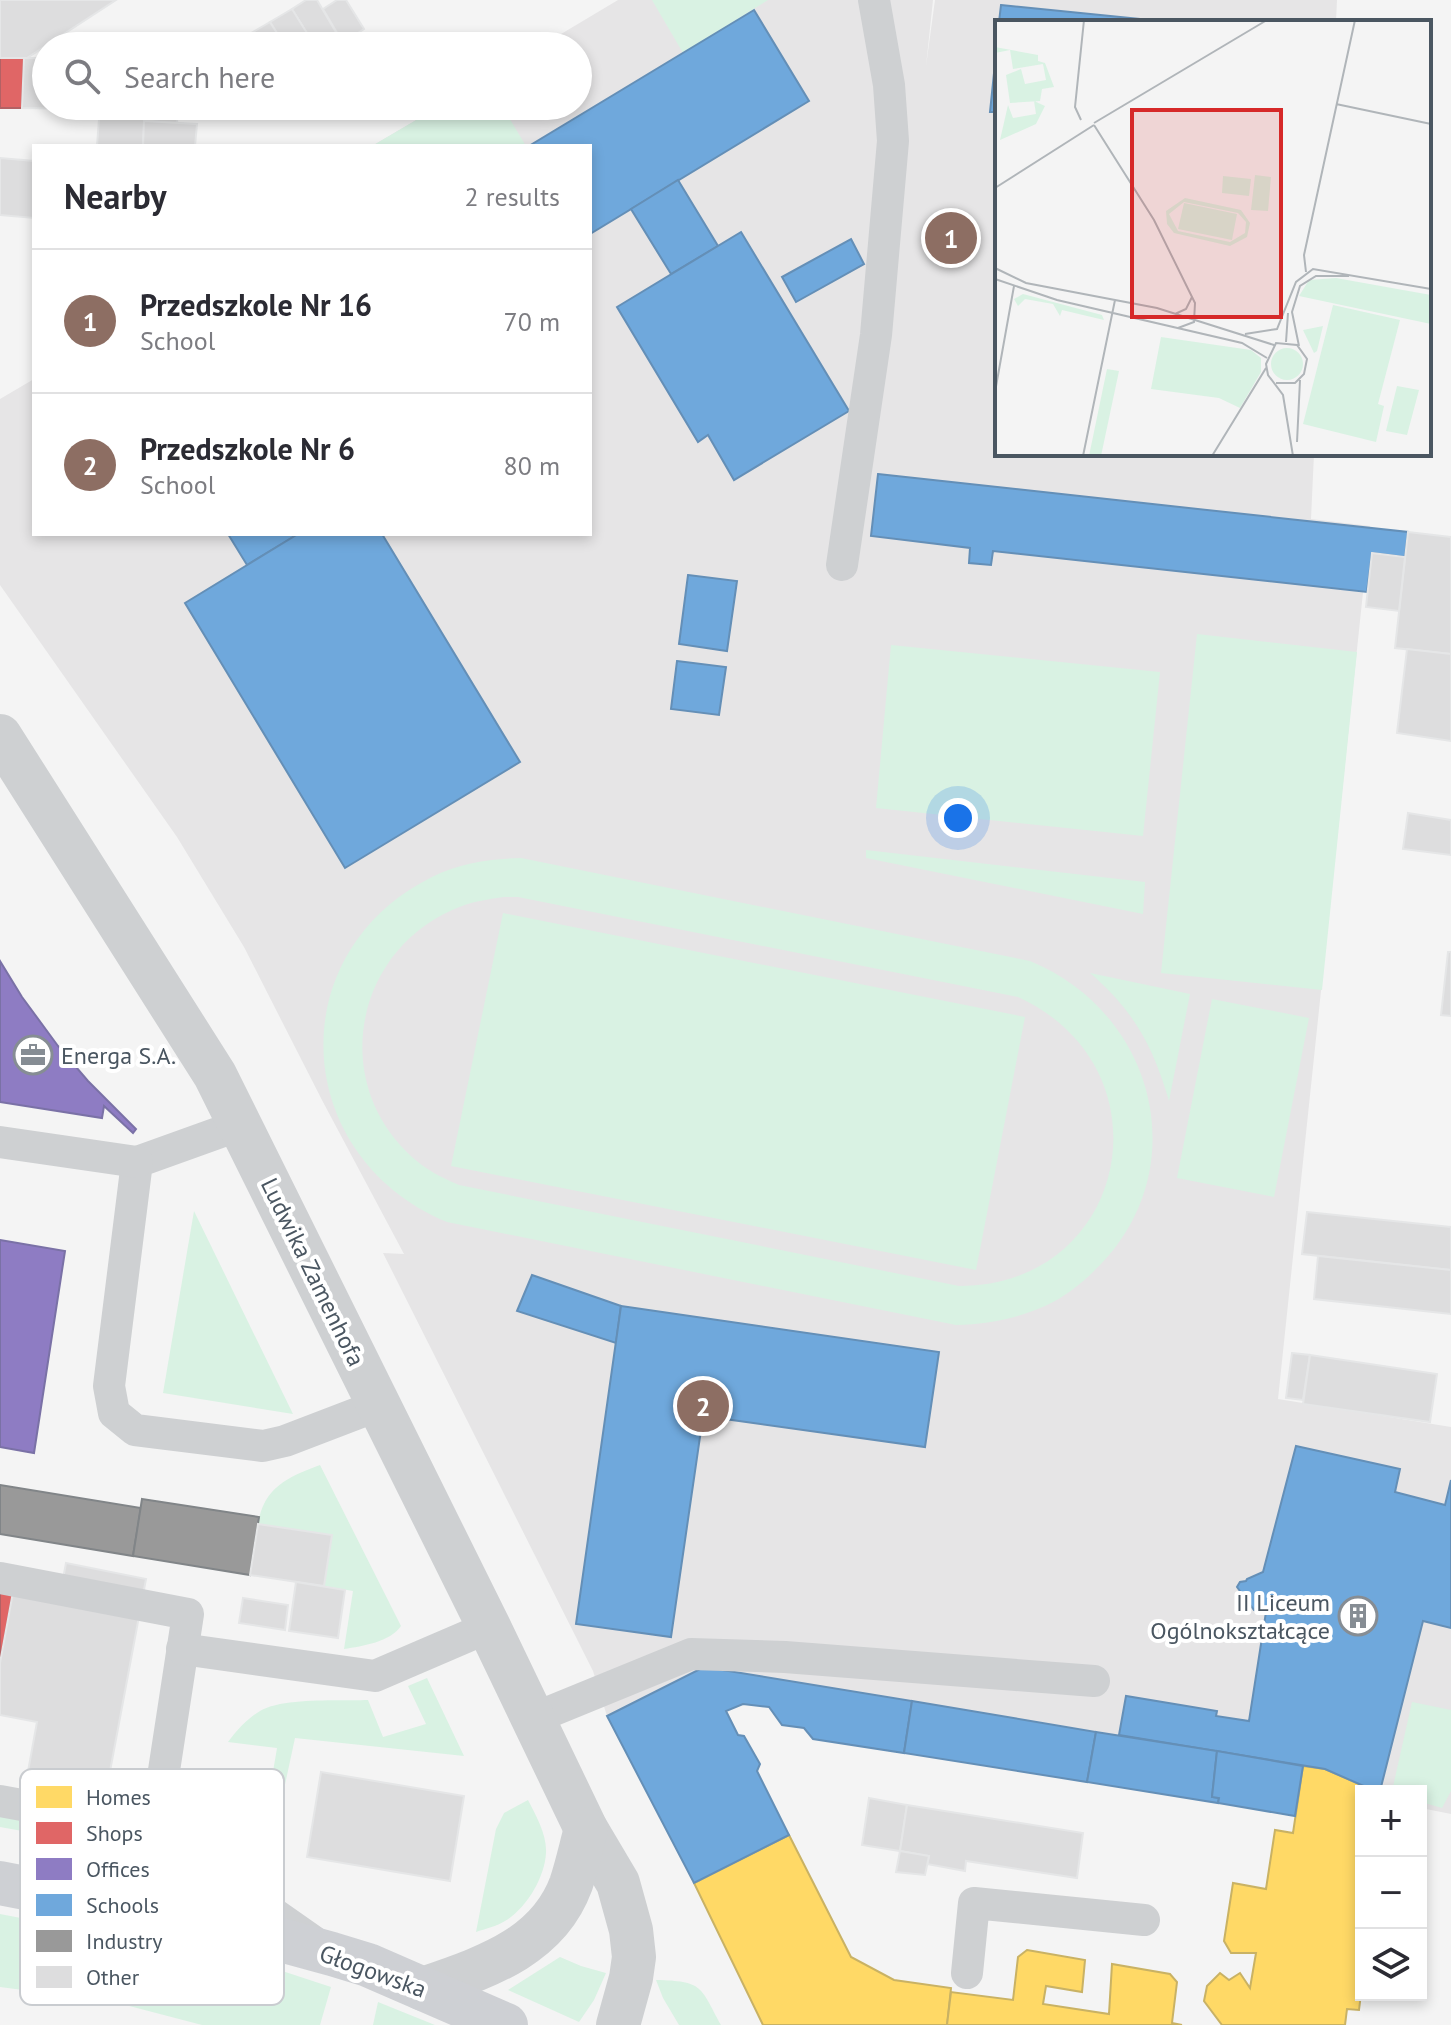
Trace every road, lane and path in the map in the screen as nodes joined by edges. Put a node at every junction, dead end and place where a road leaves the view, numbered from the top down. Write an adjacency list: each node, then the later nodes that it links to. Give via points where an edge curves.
1 (874, 0): 2 (lane, via 893,141 876,335)
2 (842, 565)
3 (0, 736): 4 (street, Ludwika Zamenhofa, via 215,1075)
4 (240, 1125): 6 (lane); 7 (street, Ludwika Zamenhofa)
5 (0, 1142): 6 (lane)
6 (137, 1162): 7 (lane, via 109,1386 114,1413 135,1430 263,1446)
7 (379, 1405): 9 (street, Ludwika Zamenhofa)
8 (0, 1578): 10 (lane, via 188,1614)
9 (489, 1627): 10 (lane, via 375,1676); 12 (street, Ludwika Zamenhofa)
10 (182, 1649): 13 (lane)
11 (1094, 1681): 12 (lane, via 691,1654)
12 (532, 1719): 16 (street, Ludwika Zamenhofa)
13 (164, 1769)
14 (0, 1801): 15 (lane)
15 (20, 1805)
16 (586, 1829): 24 (street, via 570,1886 553,1916 525,1945); 26 (street, Ludwika Zamenhofa, via 618,1883 631,1930 634,1957)
17 (0, 1883): 18 (main road, Głogowska)
18 (20, 1887)
19 (284, 1920): 22 (lane)
20 (1144, 1920): 23 (lane, via 974,1903)
21 (284, 1941): 22 (main road, Głogowska)
22 (332, 1954): 24 (main road, Głogowska)
23 (967, 1973)
24 (423, 1989): 25 (main road, Głogowska)
25 (506, 2025)
26 (618, 2025)

